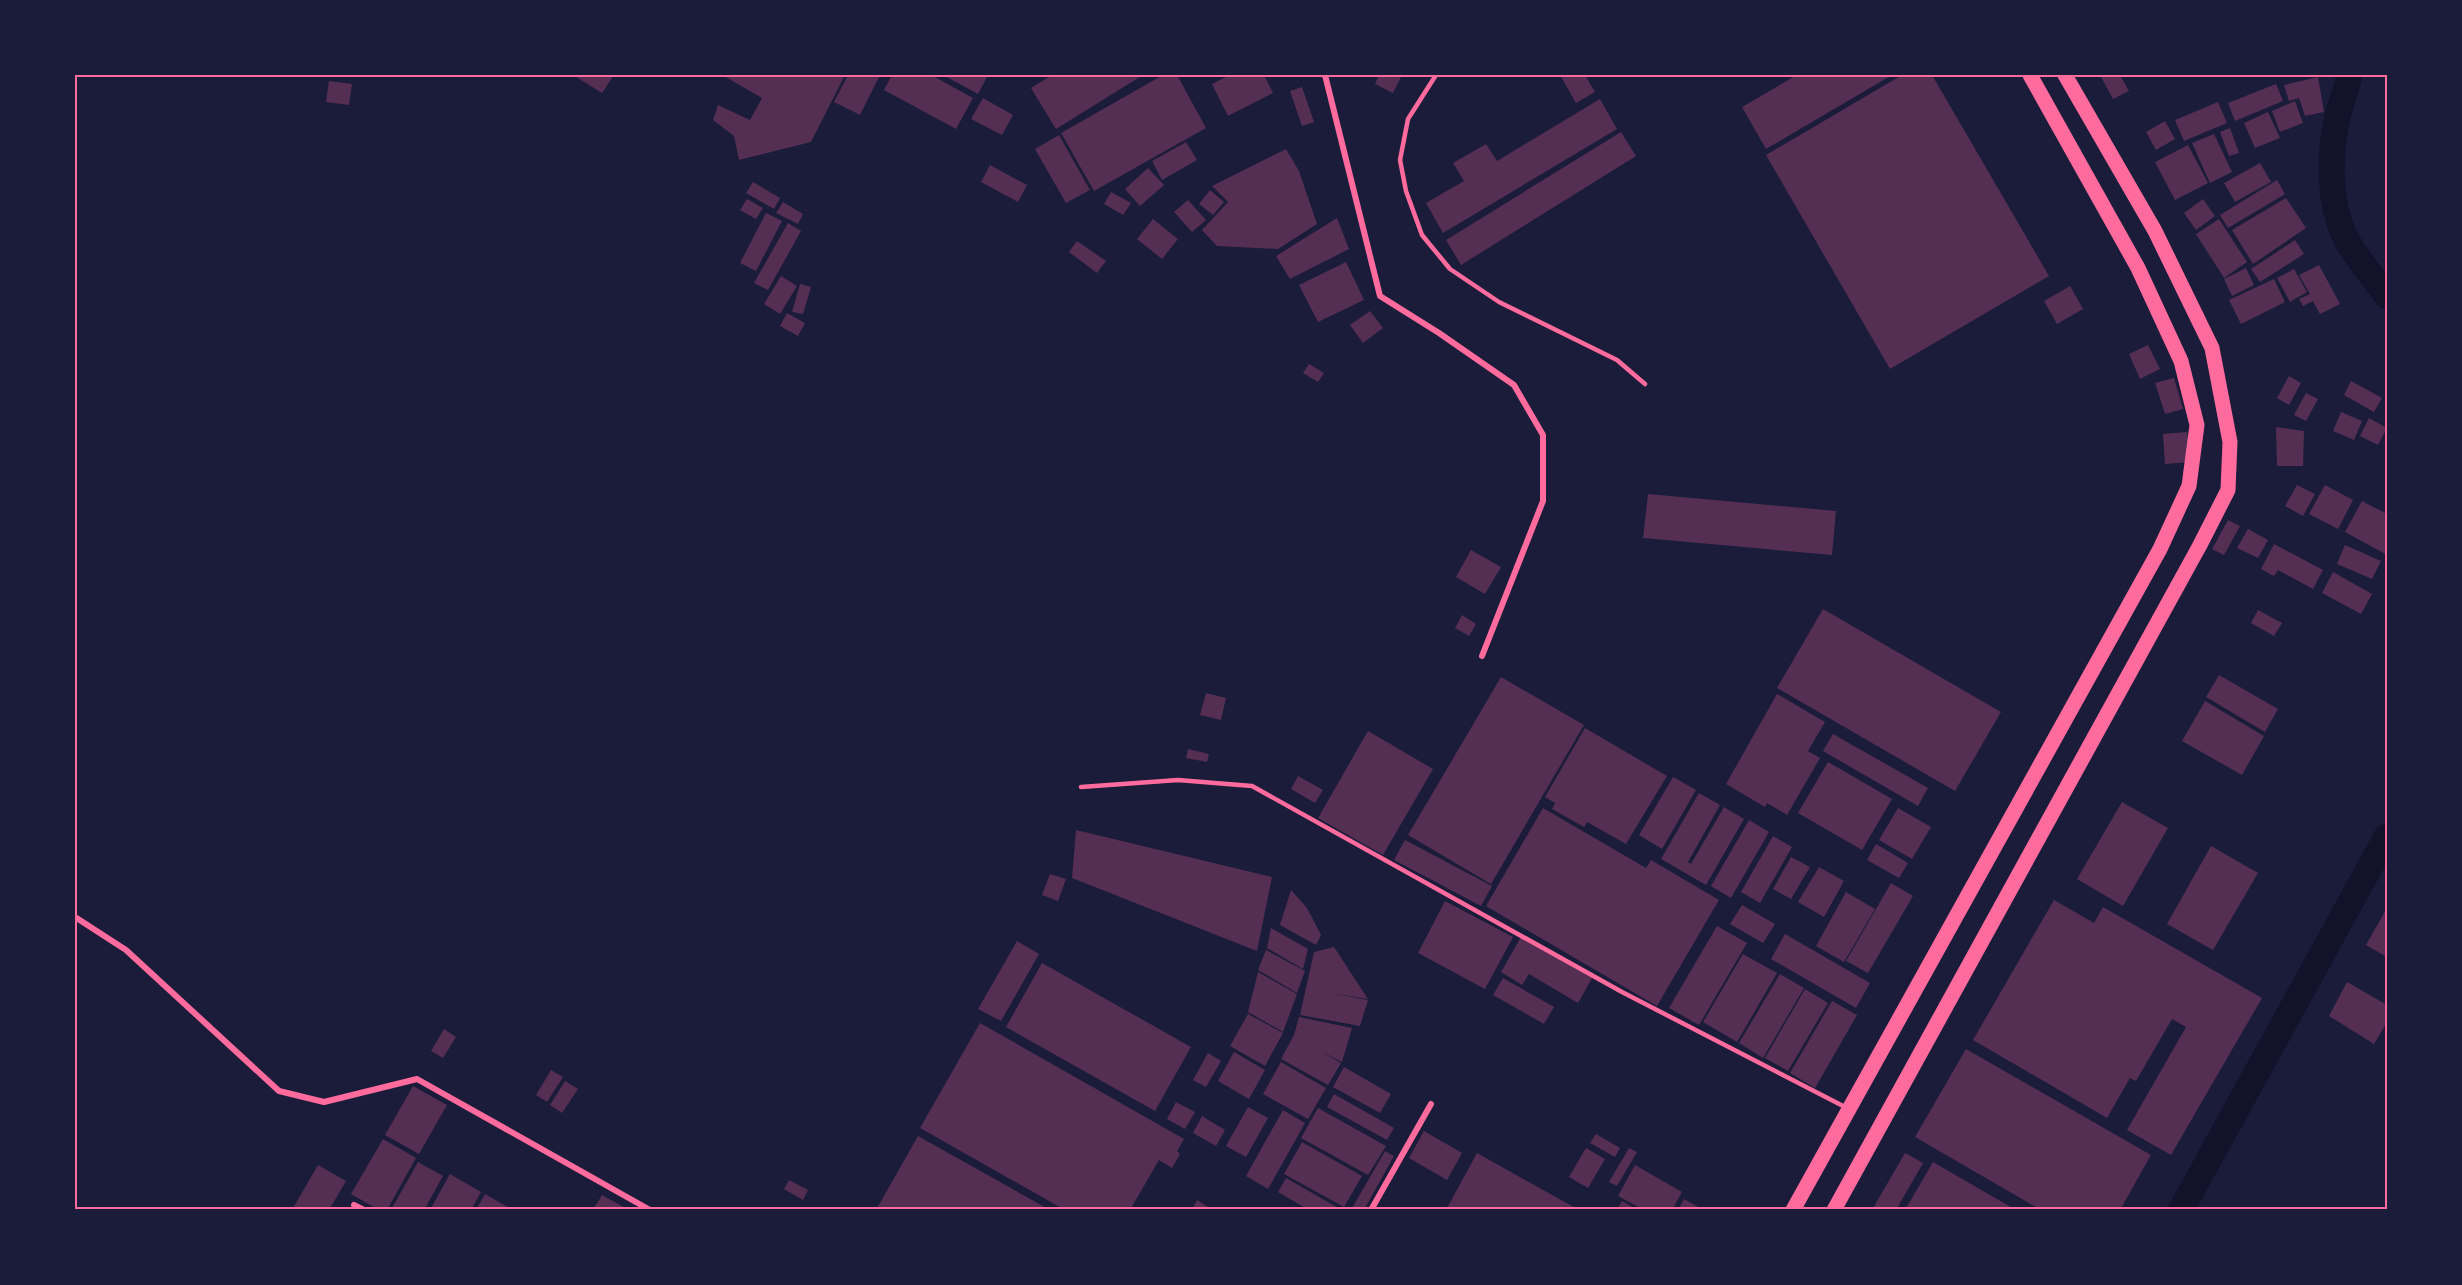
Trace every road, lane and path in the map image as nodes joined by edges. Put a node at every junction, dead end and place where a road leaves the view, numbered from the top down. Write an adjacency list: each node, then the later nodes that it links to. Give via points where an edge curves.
1 (1325, 75): 6 (street, via 1380,296 1514,385 1543,435 1543,501)
2 (1436, 75): 5 (lane, via 1408,120 1400,160 1422,236 1450,269 1499,302 1617,360)
3 (2031, 75): 10 (main road, via 2138,268 2181,361 2197,425 2189,486 2160,549)
4 (2065, 75): 16 (main road, via 2155,231 2212,348 2230,442 2228,490)
5 (1645, 384)
6 (1482, 656)
7 (1081, 787): 10 (lane, via 1178,780 1252,786 1612,987)
8 (75, 917): 13 (street, via 126,950 279,1091 324,1102 417,1079)
9 (1431, 1104): 14 (street)
10 (1849, 1110): 15 (main road)
11 (354, 1205): 12 (street)
12 (364, 1210)
13 (650, 1210)
14 (1371, 1210)
15 (1793, 1210)
16 (1834, 1210)

